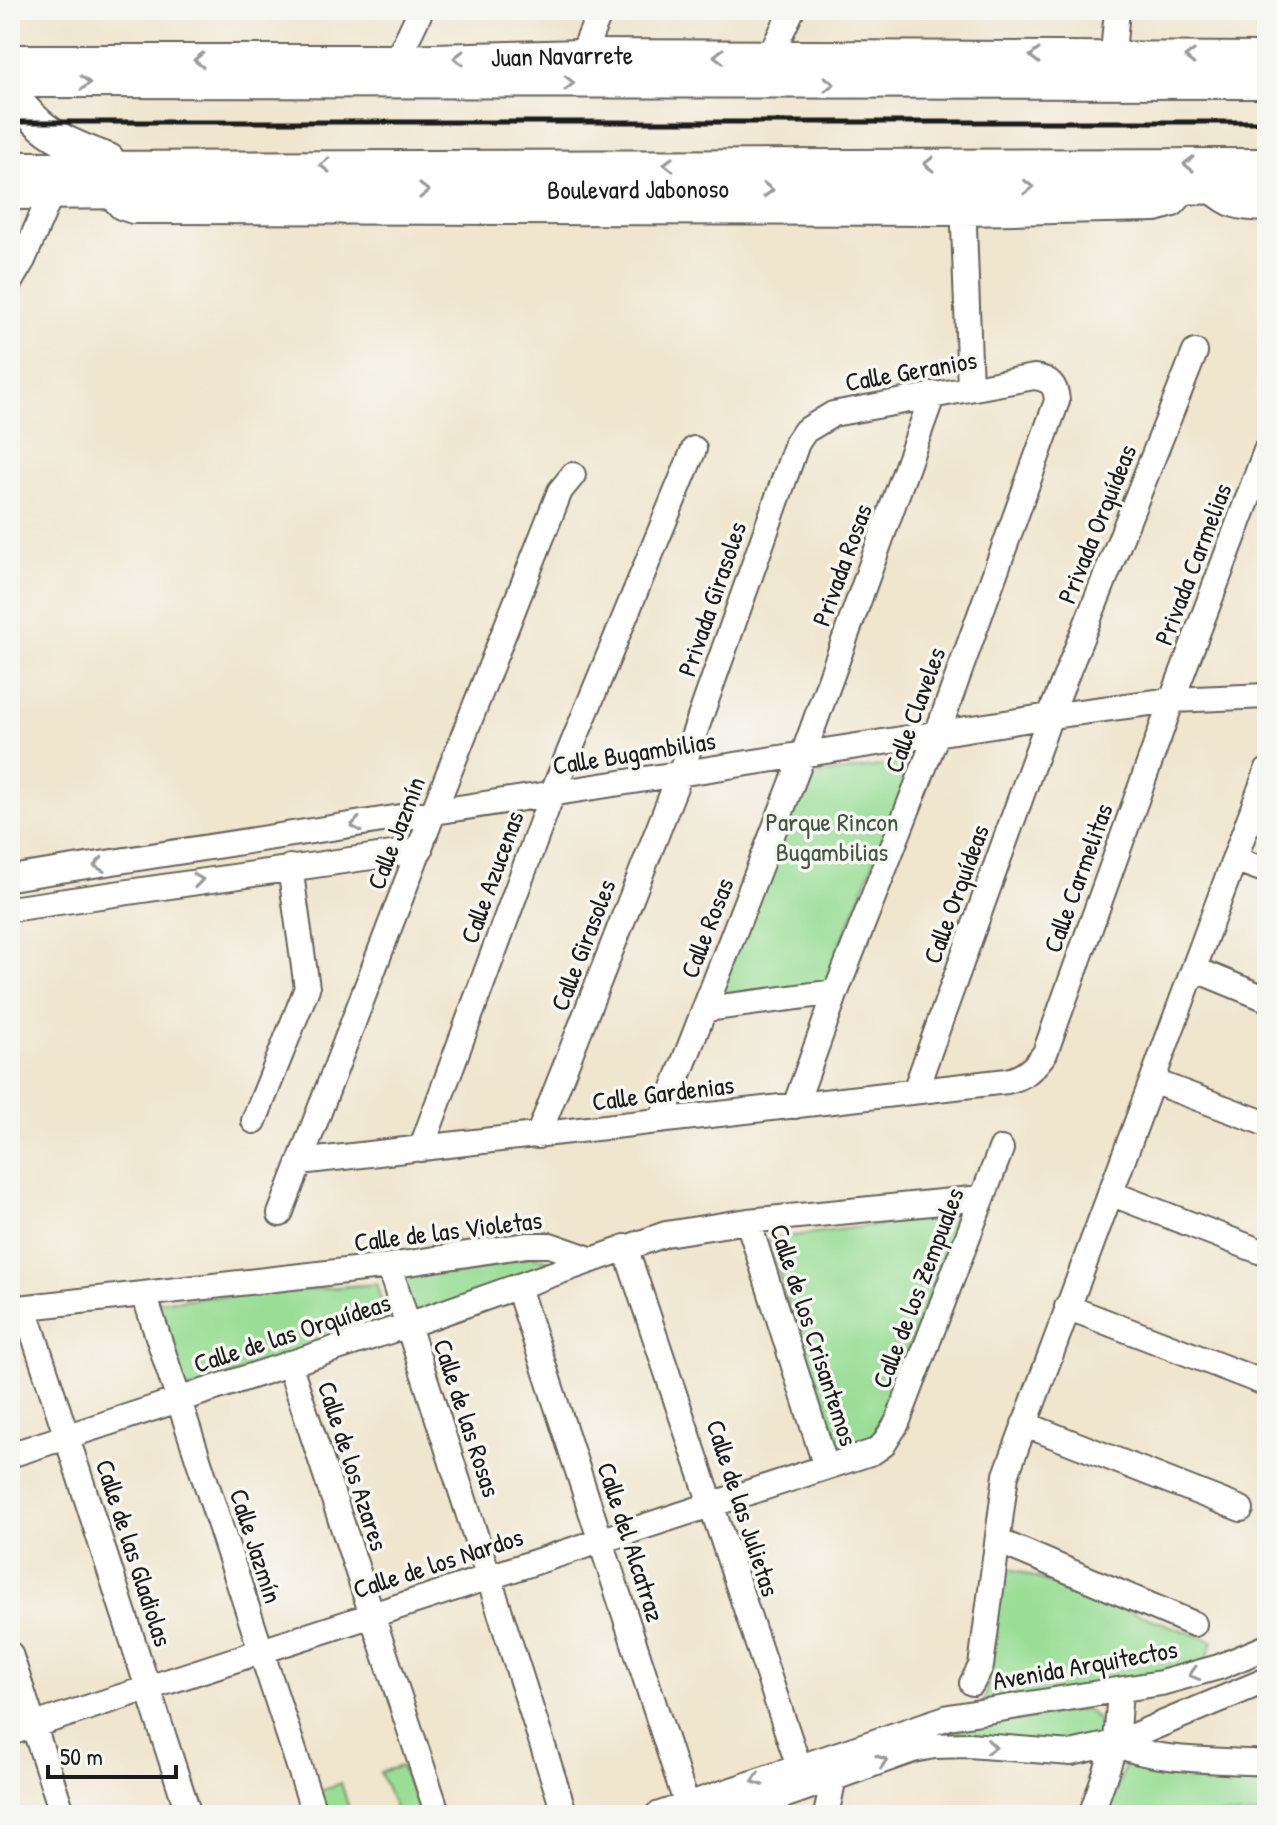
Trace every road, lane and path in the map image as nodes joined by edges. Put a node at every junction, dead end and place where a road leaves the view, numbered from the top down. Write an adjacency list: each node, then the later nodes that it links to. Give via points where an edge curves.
1 (421, 10): 9 (street)
2 (601, 10): 5 (street)
3 (792, 10): 6 (street)
4 (1117, 10): 10 (street)
5 (582, 55): 6 (main road, Juan Navarrete, one-way to 5); 9 (main road, Juan Navarrete, one-way to 9)
6 (770, 56): 10 (main road, Juan Navarrete, one-way to 6)
7 (1267, 58): 10 (main road, one-way to 10)
8 (10, 60): 9 (main road, Juan Navarrete, one-way to 8)
9 (397, 60)
10 (1111, 70): 11 (main road, Juan Navarrete, one-way to 10, via 28,82); 12 (main road)
11 (10, 72)
12 (1267, 83)
13 (10, 91): 15 (main road, via 50,134)
14 (1267, 164): 17 (main road, Boulevard Jabonoso, one-way to 17)
15 (130, 166): 16 (main road, Boulevard Jabonoso); 17 (main road, Boulevard Jabonoso, one-way to 15)
16 (10, 167)
17 (963, 188): 20 (main road, Boulevard Jabonoso, via 888,200); 21 (main road, Boulevard Jabonoso, via 1120,199); 26 (street)
18 (1267, 189): 21 (main road, Boulevard Jabonoso)
19 (10, 194): 20 (main road, Boulevard Jabonoso)
20 (51, 194): 23 (street)
21 (1199, 196): 22 (street)
22 (1267, 209)
23 (10, 282)
24 (1195, 352): 34 (street, Privada Orquídeas)
25 (1046, 379): 26 (street, Calle Geranios); 35 (street, Calle Claveles, via 1056,390 1057,401)
26 (970, 388): 27 (street, Calle Geranios)
27 (933, 394): 28 (street, Calle Geranios, via 833,414); 36 (street, Privada Rosas)
28 (797, 443): 38 (street, Privada Girasoles)
29 (1267, 448): 33 (street, Privada Carmelias)
30 (694, 449): 39 (street, Calle Azucenas)
31 (573, 475): 40 (street, Calle Jazmín, via 560,491)
32 (1267, 696): 33 (street, Calle Bugambilias)
33 (1172, 700): 34 (street, Calle Bugambilias); 53 (street, Calle Carmelitas, via 1045,1053)
34 (1050, 716): 35 (street, Calle Bugambilias); 55 (street, Calle Orquídeas)
35 (937, 734): 36 (street, Calle Bugambilias); 50 (street, Calle Claveles)
36 (803, 755): 38 (street, Calle Bugambilias); 52 (street, Calle Rosas)
37 (1267, 771): 43 (street)
38 (680, 774): 39 (street, Calle Bugambilias); 60 (street, Calle Girasoles)
39 (552, 794): 40 (street, Calle Bugambilias); 61 (street, Calle Azucenas)
40 (433, 813): 41 (street, Calle Jazmín); 42 (street, Calle Bugambilias, one-way to 42)
41 (420, 850): 44 (street); 63 (street, Calle Jazmín)
42 (136, 859): 46 (street, Calle Bugambilias, one-way to 46); 47 (street)
43 (1234, 859): 45 (street); 49 (street)
44 (290, 867): 47 (street, one-way to 44); 57 (street, via 307,988)
45 (1267, 871)
46 (10, 878)
47 (137, 889): 48 (street)
48 (10, 909)
49 (1194, 969): 51 (street); 54 (street)
50 (836, 992): 52 (street); 56 (street, Calle Claveles)
51 (1267, 999)
52 (706, 1009): 58 (street, Calle Rosas)
53 (1031, 1071): 55 (street, Calle Gardenias, via 1019,1079)
54 (1152, 1081): 59 (street); 64 (street)
55 (915, 1091): 56 (street, Calle Gardenias)
56 (795, 1106): 58 (street, Calle Gardenias)
57 (254, 1121)
58 (661, 1121): 60 (street, Calle Gardenias)
59 (1267, 1124)
60 (538, 1136): 61 (street, Calle Gardenias)
61 (421, 1149): 63 (street, Calle Gardenias)
62 (1001, 1149): 65 (street, Calle de los Zempuales)
63 (300, 1162): 66 (street, Calle Jazmín)
64 (1110, 1193): 69 (street); 74 (street)
65 (982, 1198): 67 (street); 82 (street, Calle de los Zempuales, via 897,1423)
66 (280, 1214)
67 (748, 1221): 68 (street, via 666,1234); 84 (street, Calle de los Crisantemos)
68 (625, 1247): 70 (street); 85 (street, Calle de las Julietas)
69 (1267, 1254)
70 (590, 1259): 71 (street, Calle de las Violetas, via 550,1245 527,1245); 72 (street, Calle de las Orquídeas)
71 (389, 1266): 73 (street, Calle de las Violetas); 76 (street, Calle de las Rosas)
72 (518, 1287): 76 (street, Calle de las Orquídeas); 87 (street, Calle del Alcatraz)
73 (144, 1294): 75 (street, Calle de las Violetas); 79 (street, Calle Jazmín)
74 (1067, 1307): 78 (street); 80 (street)
75 (18, 1308): 81 (street, Calle de las Gladiolas)
76 (408, 1325): 77 (street, Calle de las Orquídeas); 89 (street, Calle de las Rosas)
77 (289, 1363): 79 (street, Calle de las Orquídeas); 90 (street, Calle de los Azares)
78 (1267, 1384)
79 (178, 1399): 81 (street, Calle de las Orquídeas); 93 (street, Calle Jazmín)
80 (1024, 1424): 86 (street); 88 (street, via 1006,1475)
81 (67, 1437): 83 (street, Calle de las Orquídeas); 97 (street, Calle de las Gladiolas)
82 (883, 1445): 84 (street, Calle de los Nardos)
83 (10, 1455)
84 (826, 1467): 85 (street, Calle de los Nardos)
85 (713, 1503): 87 (street, Calle de los Nardos); 105 (street, Calle de las Julietas)
86 (1241, 1509)
87 (600, 1539): 89 (street, Calle de los Nardos); 106 (street, Calle del Alcatraz)
88 (998, 1541): 91 (street); 96 (street, via 981,1666)
89 (488, 1576): 90 (street, Calle de los Nardos); 111 (street, Calle de las Rosas)
90 (372, 1615): 93 (street, Calle de los Nardos); 110 (street, Calle de los Azares)
91 (1194, 1624)
92 (1267, 1647): 98 (street, Avenida Arquitectos, one-way to 98, via 1192,1675)
93 (261, 1651): 97 (street, Calle de los Nardos); 109 (street, Calle Jazmín)
94 (10, 1654): 99 (street)
95 (1267, 1680): 102 (street)
96 (972, 1683)
97 (148, 1688): 99 (street, Calle de los Nardos); 108 (street, Calle de las Gladiolas)
98 (1120, 1691): 101 (street, Avenida Arquitectos, via 949,1717); 102 (street)
99 (34, 1725): 100 (street, Calle de los Nardos); 107 (street)
100 (10, 1733)
101 (912, 1740): 102 (street, one-way to 102, via 1071,1753); 104 (street)
102 (1116, 1743): 103 (street, via 1151,1755); 115 (street)
103 (1267, 1763)
104 (831, 1767): 105 (street); 114 (street)
105 (802, 1777): 106 (street, one-way to 106); 113 (street)
106 (688, 1810): 112 (street)
107 (63, 1815)
108 (189, 1815)
109 (315, 1815)
110 (438, 1815)
111 (565, 1815)
112 (657, 1815)
113 (730, 1815)
114 (826, 1815)
115 (1091, 1815)

